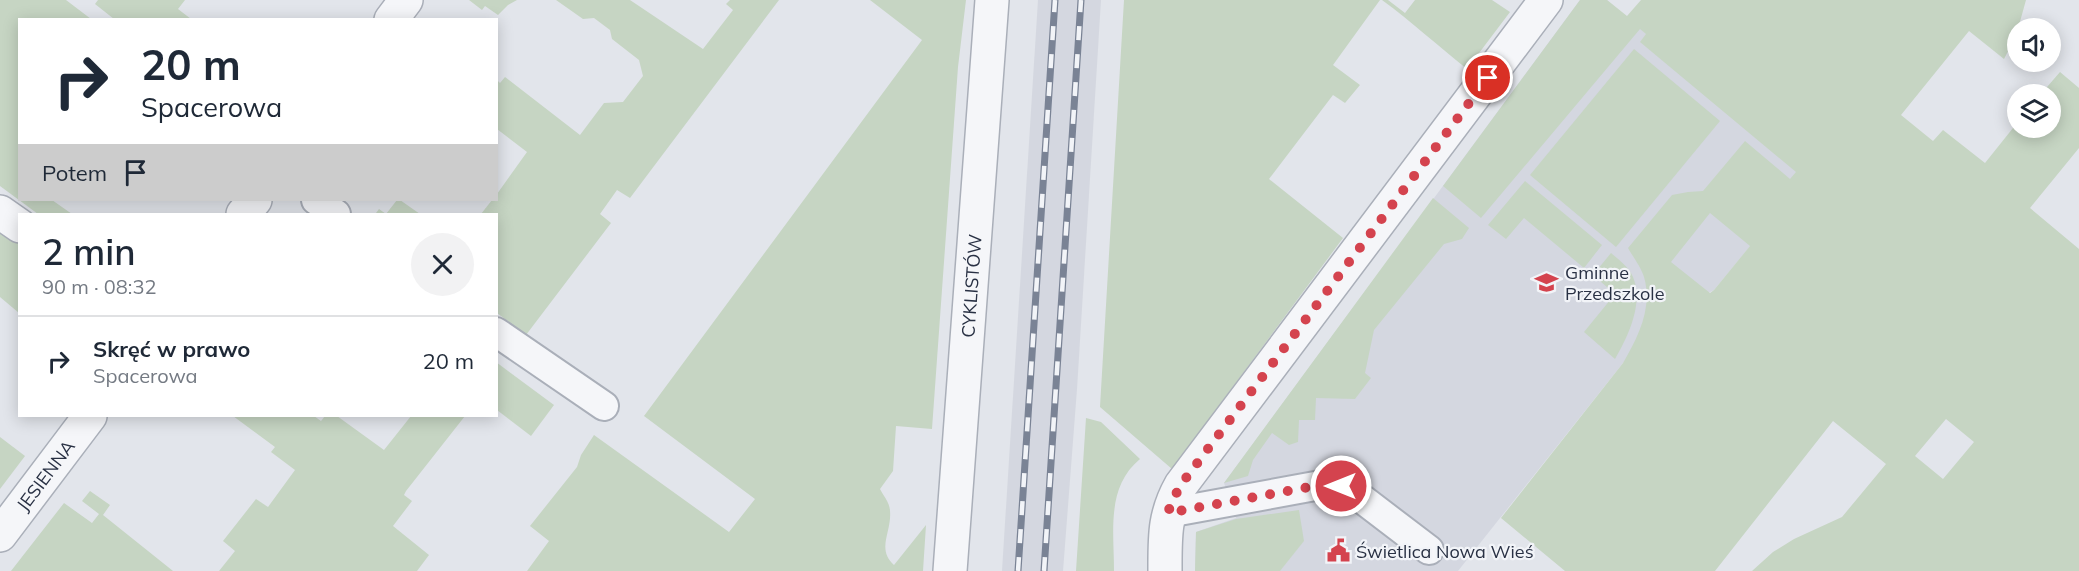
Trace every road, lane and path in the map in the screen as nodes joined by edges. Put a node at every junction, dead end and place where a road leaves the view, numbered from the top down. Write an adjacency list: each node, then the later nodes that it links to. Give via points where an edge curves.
1 (406, 0): 4 (street)
2 (992, 0): 17 (street, CYKLISTÓW)
3 (1546, 0): 14 (street, via 1186,478)
4 (392, 18)
5 (254, 201): 8 (street)
6 (317, 201): 9 (lane)
7 (0, 212): 10 (street)
8 (244, 213)
9 (335, 213)
10 (18, 225)
11 (498, 333): 12 (lane)
12 (604, 406)
13 (89, 417): 15 (street, JESIENNA)
14 (1168, 513): 16 (lane, via 1335,484 1356,494); 18 (street)
15 (0, 535)
16 (1429, 550)
17 (950, 571)
18 (1165, 571)

